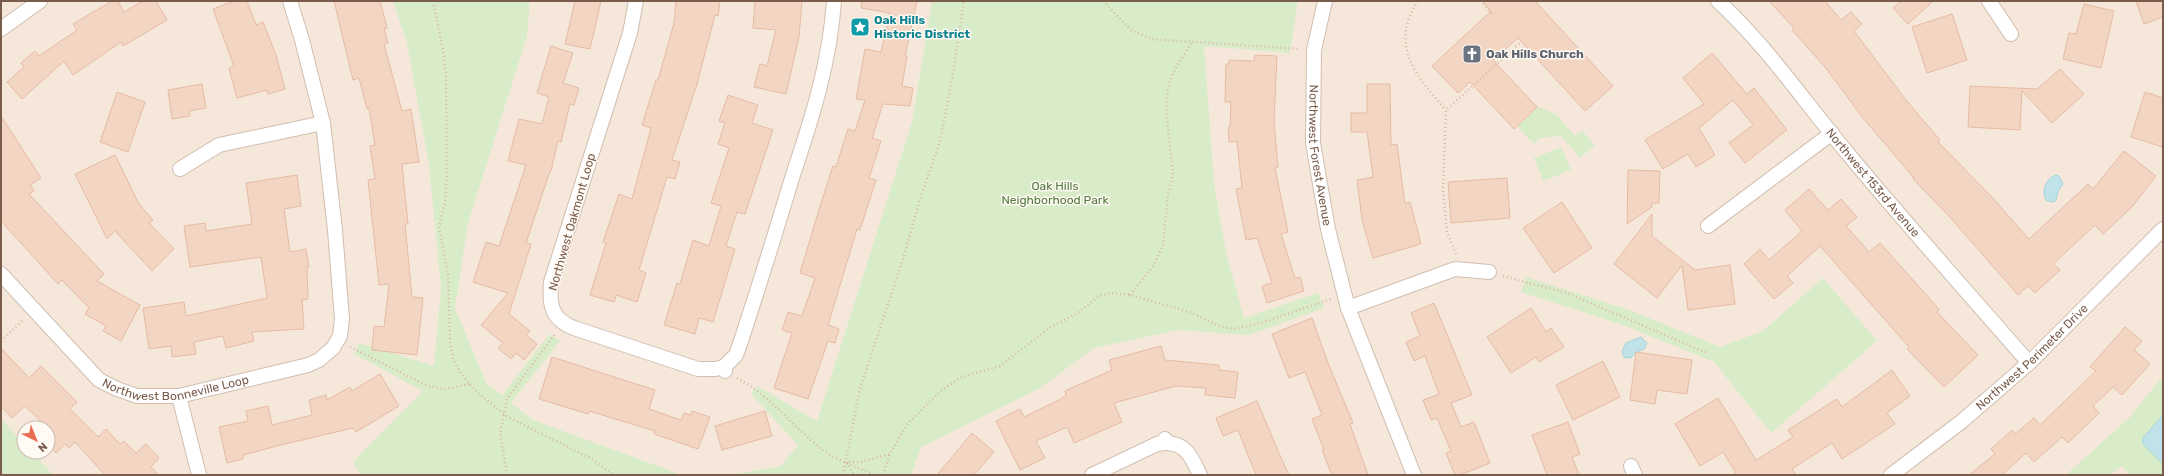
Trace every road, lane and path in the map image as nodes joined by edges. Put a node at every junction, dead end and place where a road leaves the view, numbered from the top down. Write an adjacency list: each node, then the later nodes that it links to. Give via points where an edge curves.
1 (40, 1): 14 (street)
2 (290, 1): 20 (street, Northwest Bonneville Loop)
3 (433, 1): 38 (path, via 443,50 446,89 447,176 445,203 439,227 449,287 450,341 453,359)
4 (636, 1): 32 (street, Northwest Oakmont Loop, via 630,33 551,282 553,313)
5 (834, 1): 37 (street, via 831,42 812,115 741,341 736,355)
6 (964, 1): 42 (path, via 940,142 860,389)
7 (1103, 1): 16 (path, via 1121,21 1140,35 1162,41)
8 (1325, 1): 18 (street, Northwest Forest Avenue)
9 (1418, 1): 19 (path, via 1407,27 1405,45 1411,65)
10 (1480, 1): 13 (path)
11 (1718, 1): 21 (street, Northwest 153rd Avenue, via 1733,14 1782,69)
12 (1990, 1): 15 (street)
13 (1493, 15)
14 (1, 29)
15 (2011, 34)
16 (1193, 41): 18 (path); 29 (path, via 1170,78 1167,95 1173,175 1168,194 1163,245 1153,266)
17 (1520, 44): 19 (path)
18 (1314, 50): 28 (street, Northwest Forest Avenue, via 1313,143 1328,229)
19 (1446, 110): 25 (path, via 1442,190 1447,232)
20 (322, 123): 22 (street, via 219,145); 34 (street, Northwest Bonneville Loop, via 335,230 342,319)
21 (1832, 133): 23 (street); 36 (street, Northwest 153rd Avenue)
22 (180, 169)
23 (1708, 226)
24 (2163, 229): 36 (street, Northwest Perimeter Drive)
25 (1463, 270): 26 (street); 30 (street, via 1455,269)
26 (1489, 272): 35 (path, via 1567,293)
27 (1, 274): 31 (street, Northwest Bonneville Loop)
28 (1345, 294): 29 (path, via 1260,323 1234,329 1222,327 1189,312); 30 (street, Northwest Forest Avenue)
29 (1130, 295): 41 (path, via 1110,293 1099,296 1076,314 1045,331 1000,366 962,377 949,385 908,423)
30 (1348, 308): 54 (street, Northwest Forest Avenue)
31 (33, 310): 33 (path); 39 (street, Northwest Bonneville Loop, via 99,380 137,396)
32 (562, 324): 37 (street, via 698,369); 40 (path, via 507,398)
33 (1, 341)
34 (337, 341): 38 (path, via 428,386 445,389); 39 (street, Northwest Bonneville Loop, via 328,354 308,365)
35 (1707, 353)
36 (2029, 363): 55 (street, Northwest Perimeter Drive, via 1961,422)
37 (724, 369): 42 (path, via 750,385 825,452)
38 (471, 384): 40 (path)
39 (179, 396): 45 (street)
40 (503, 413): 46 (path, via 500,426 501,443); 47 (path, via 592,460)
41 (890, 454): 42 (path, via 860,462); 51 (path)
42 (846, 462): 48 (path); 49 (path); 50 (path)
43 (1, 472): 44 (path)
44 (4, 475)
45 (199, 475)
46 (507, 475)
47 (613, 475)
48 (842, 475)
49 (854, 475)
50 (874, 475)
51 (883, 475)
52 (1092, 475): 53 (street, via 1165,441 1184,447)
53 (1200, 475)
54 (1414, 475)
55 (1891, 475)

